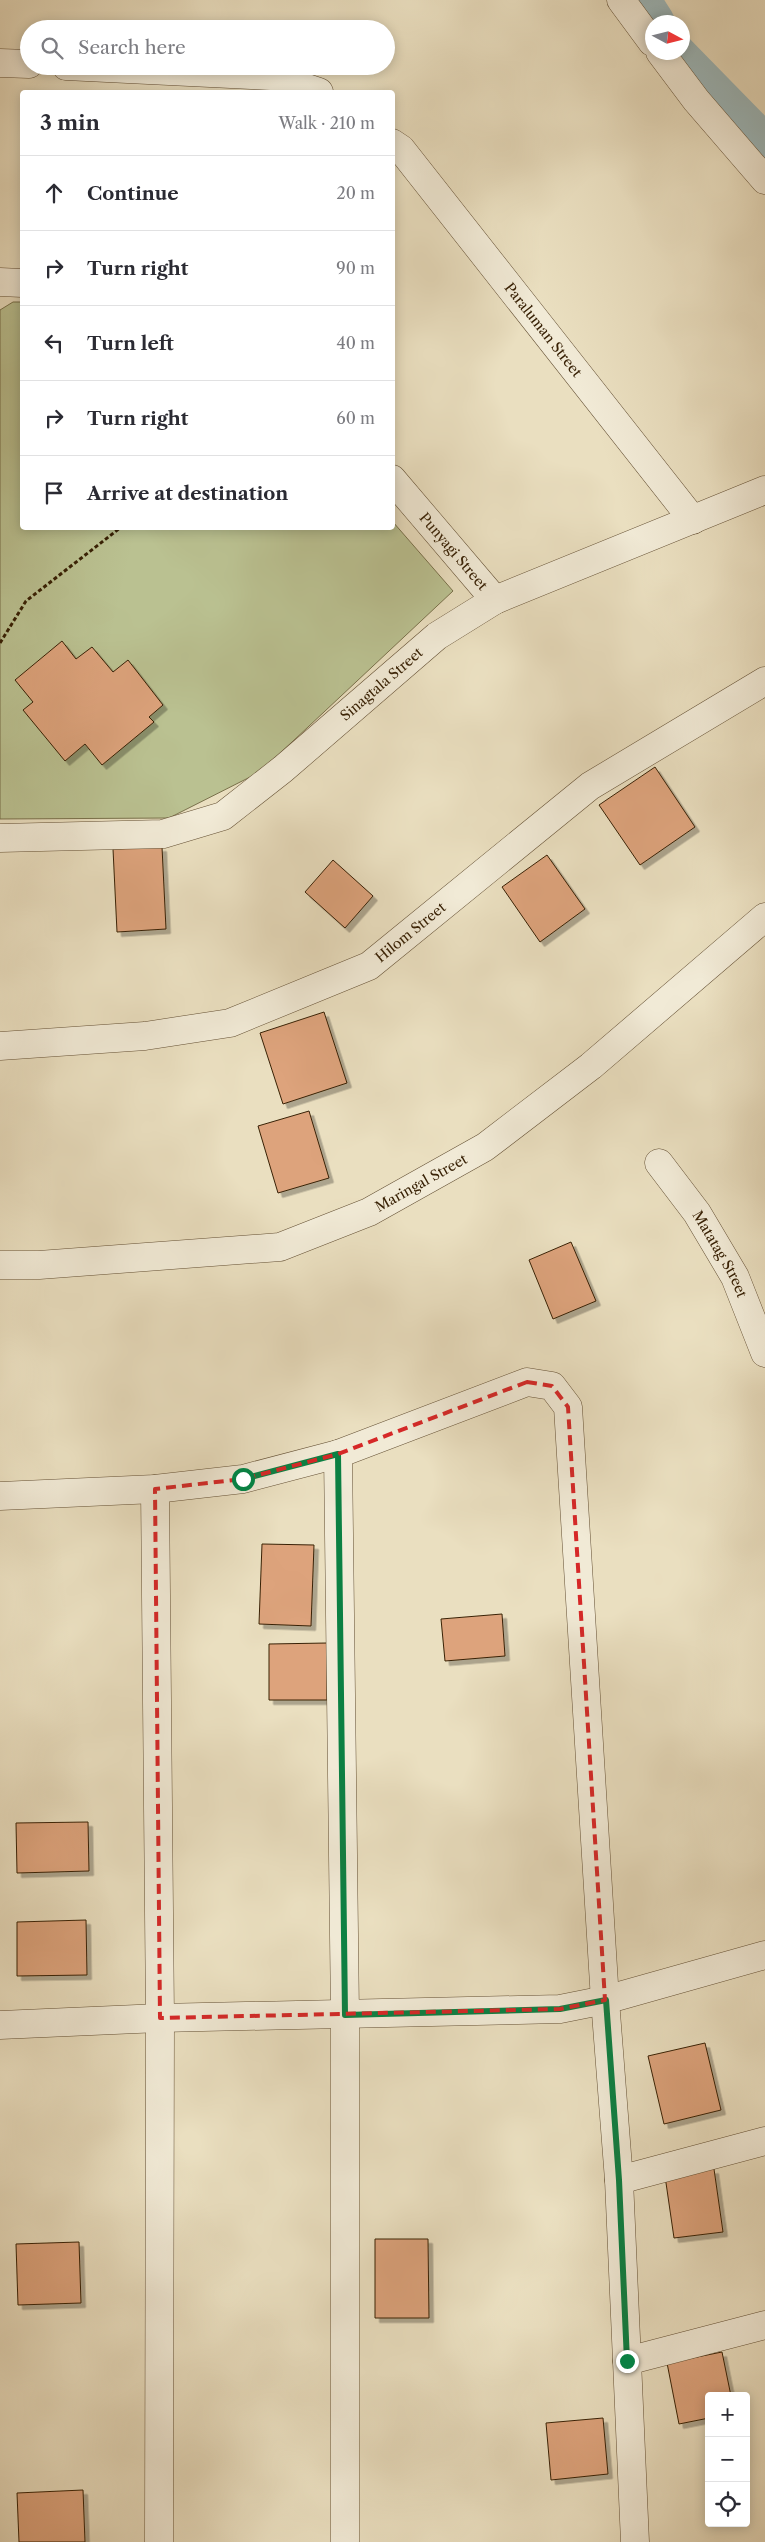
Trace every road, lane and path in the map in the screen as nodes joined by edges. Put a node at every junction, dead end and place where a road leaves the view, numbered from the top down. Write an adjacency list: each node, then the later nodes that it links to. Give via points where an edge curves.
1 (621, 0): 2 (street)
2 (645, 33)
3 (666, 60): 9 (street)
4 (0, 63): 5 (street)
5 (20, 64)
6 (250, 75): 7 (street, via 271,76)
7 (313, 90)
8 (395, 145): 14 (street, Paraluman Street)
9 (765, 180)
10 (0, 282): 11 (street)
11 (20, 283)
12 (395, 483): 16 (street, Punyagi Street)
13 (765, 490): 14 (street, Sinagtala Street)
14 (693, 520): 16 (street, Sinagtala Street)
15 (117, 530): 17 (path, via 26,601)
16 (495, 600): 19 (street, Sinagtala Street, via 437,636 283,769 223,816 163,834)
17 (0, 643)
18 (765, 681): 21 (street, Hilom Street, via 590,786 369,966 230,1023 145,1036)
19 (0, 838)
20 (765, 917): 23 (street, Maringal Street, via 591,1066 484,1147 369,1212 280,1247)
21 (0, 1046)
22 (659, 1163): 24 (street, Matatag Street, via 697,1213 735,1277)
23 (0, 1265)
24 (765, 1353)
25 (338, 1454): 26 (street, via 243,1479); 29 (street, via 526,1382 552,1386 568,1407); 30 (street)
26 (155, 1489): 27 (street); 31 (street)
27 (0, 1496)
28 (765, 1955): 29 (street)
29 (606, 2000): 30 (street, via 560,2009); 34 (street)
30 (345, 2015): 31 (street); 38 (street)
31 (160, 2018): 32 (street); 37 (street)
32 (0, 2025)
33 (765, 2141): 34 (street)
34 (619, 2180): 36 (street)
35 (765, 2325): 36 (street)
36 (627, 2361): 39 (street)
37 (159, 2542)
38 (344, 2542)
39 (635, 2542)

